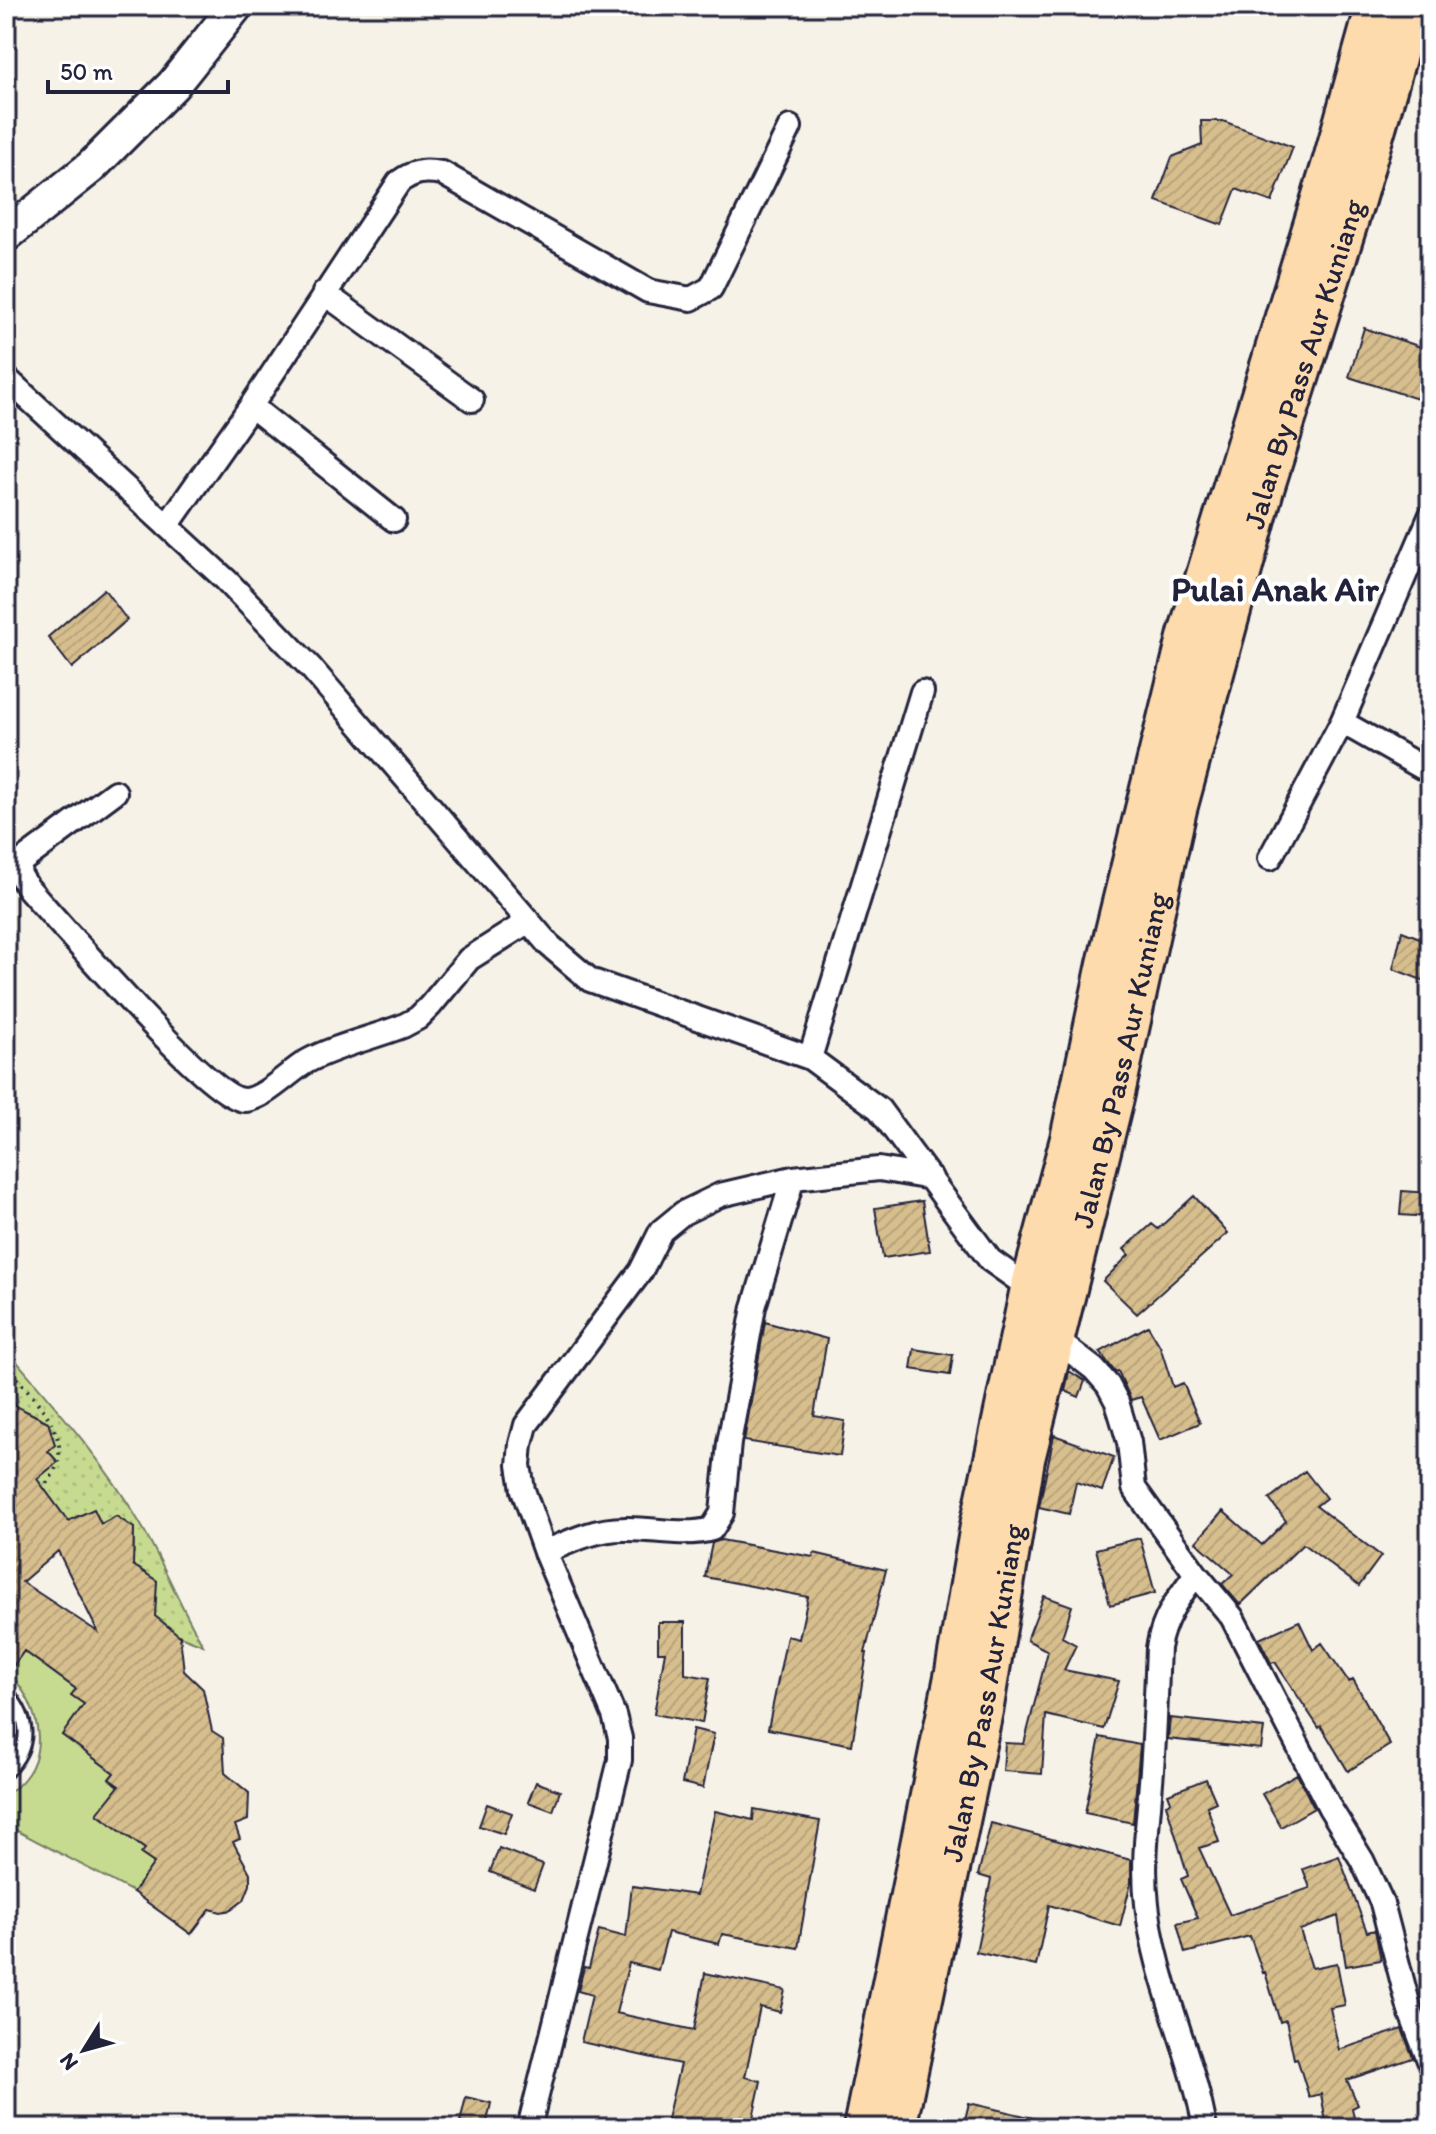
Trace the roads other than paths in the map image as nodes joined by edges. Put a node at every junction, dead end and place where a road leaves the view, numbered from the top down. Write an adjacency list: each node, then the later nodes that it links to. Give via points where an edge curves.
1 (236, 6): 4 (street, via 173,85 122,137)
2 (1389, 19): 18 (highway, Jalan By Pass Aur Kuniang, via 1334,160 1189,634)
3 (790, 127): 5 (street, via 711,288 691,299 648,291 442,173 425,170 399,182)
4 (6, 235)
5 (324, 293): 7 (street); 8 (street)
6 (6, 378): 11 (street)
7 (472, 400)
8 (251, 406): 10 (street); 11 (street)
9 (1430, 517): 13 (street)
10 (394, 520)
11 (167, 526): 17 (street, via 311,668)
12 (922, 692): 19 (street)
13 (1342, 722): 14 (street); 16 (street)
14 (1430, 772)
15 (115, 792): 17 (street, via 22,861 18,872 116,988 234,1098 258,1096 306,1062 418,1018 469,959)
16 (1270, 858)
17 (529, 921): 19 (street, via 590,980)
18 (1124, 969): 22 (highway, Jalan By Pass Aur Kuniang); 23 (highway, Jalan By Pass Aur Kuniang)
19 (810, 1058): 21 (street, via 879,1109)
20 (793, 1178): 21 (street, via 879,1169); 24 (street, via 720,1195 661,1231 641,1271 526,1425 519,1465); 24 (street, via 754,1307 722,1513 712,1529 595,1531)
21 (931, 1178): 22 (street, via 990,1260)
22 (1031, 1289): 26 (highway, Jalan By Pass Aur Kuniang, via 981,1526)
23 (1055, 1339): 25 (street, via 1108,1385 1129,1442 1134,1488); 26 (highway, Jalan By Pass Aur Kuniang)
24 (545, 1552): 30 (street, via 614,1715 620,1760)
25 (1196, 1574): 29 (street, via 1232,1617 1362,1860 1382,1903 1410,2011); 33 (street, via 1172,1607 1158,1648 1144,1856 1147,1906 1161,1970)
26 (972, 1676): 31 (highway, Jalan By Pass Aur Kuniang); 32 (highway, Jalan By Pass Aur Kuniang)
27 (6, 1691): 28 (lane, via 21,1709 26,1737 20,1758)
28 (6, 1772)
29 (1430, 2063)
30 (529, 2128)
31 (864, 2128)
32 (895, 2128)
33 (1205, 2128)

